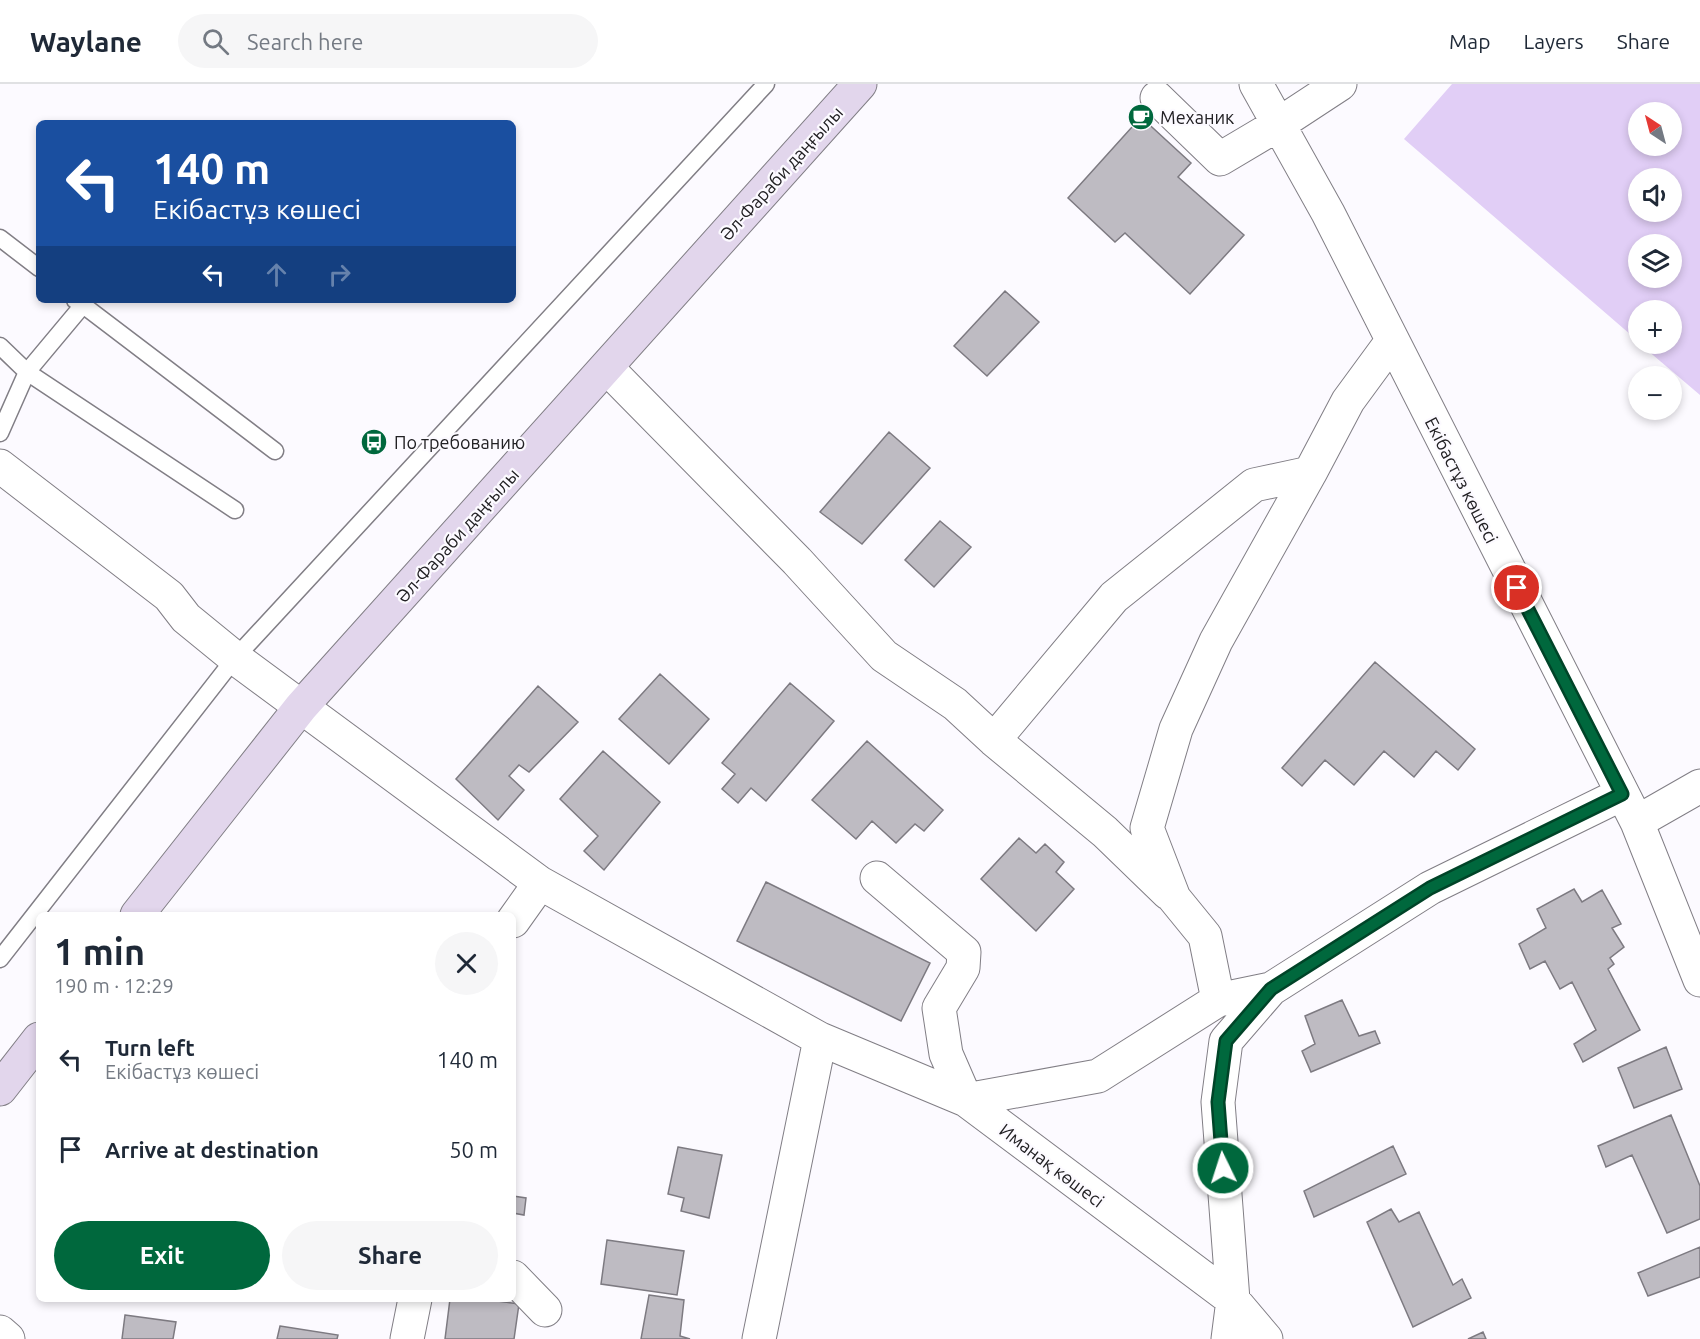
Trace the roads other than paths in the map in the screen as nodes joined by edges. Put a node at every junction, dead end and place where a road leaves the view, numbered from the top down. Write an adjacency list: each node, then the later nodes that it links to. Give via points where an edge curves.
1 (766, 84): 20 (lane)
2 (860, 84): 13 (main road, Әл-Фараби даңғылы)
3 (1256, 84): 6 (street, Екібастұз көшесі)
4 (1340, 84): 6 (street)
5 (1157, 99): 6 (street, via 1220,159)
6 (1279, 124): 11 (street, Екібастұз көшесі)
7 (0, 238): 8 (lane)
8 (36, 266)
9 (78, 303): 14 (lane)
10 (80, 303): 16 (lane)
11 (1392, 341): 18 (street, via 1347,401); 24 (street, Екібастұз көшесі)
12 (0, 346): 14 (lane)
13 (607, 368): 21 (main road, Әл-Фараби даңғылы); 22 (street, via 797,561 884,656 955,704)
14 (27, 372): 15 (lane); 19 (lane)
15 (0, 434)
16 (275, 451)
17 (0, 466): 20 (street, Иманақ көшесі, via 169,596 186,618)
18 (1310, 473): 22 (street, via 1254,485 1114,597); 28 (street, via 1216,641 1176,729 1147,828)
19 (235, 510)
20 (235, 658): 21 (street, Иманақ көшесі); 29 (lane)
21 (301, 707): 27 (street, Иманақ көшесі); 30 (main road, Әл-Фараби даңғылы)
22 (994, 740): 28 (street, via 1105,832)
23 (1700, 786): 25 (street)
24 (1622, 794): 25 (street, Екібастұз көшесі); 35 (street, via 1430,888)
25 (1637, 822): 34 (street, Екібастұз көшесі)
26 (877, 878): 40 (street, via 964,952 963,968 939,1008 946,1054)
27 (540, 883): 32 (street); 37 (street, Иманақ көшесі)
28 (1174, 898): 36 (street, via 1205,936)
29 (37, 912)
30 (139, 912)
31 (36, 913): 33 (lane)
32 (516, 917)
33 (0, 959)
34 (1700, 980)
35 (1271, 989): 36 (street); 42 (street, via 1226,1041 1218,1102)
36 (1218, 1000): 40 (street, via 1098,1076)
37 (820, 1039): 40 (street, Иманақ көшесі); 48 (street)
38 (36, 1043): 39 (main road)
39 (0, 1089)
40 (966, 1100): 42 (street, Иманақ көшесі)
41 (516, 1281): 44 (street)
42 (1233, 1300): 49 (street); 50 (street, Иманақ көшесі)
43 (414, 1302): 47 (street)
44 (545, 1311)
45 (0, 1332): 46 (street)
46 (8, 1339)
47 (408, 1339)
48 (759, 1339)
49 (1228, 1339)
50 (1266, 1339)

